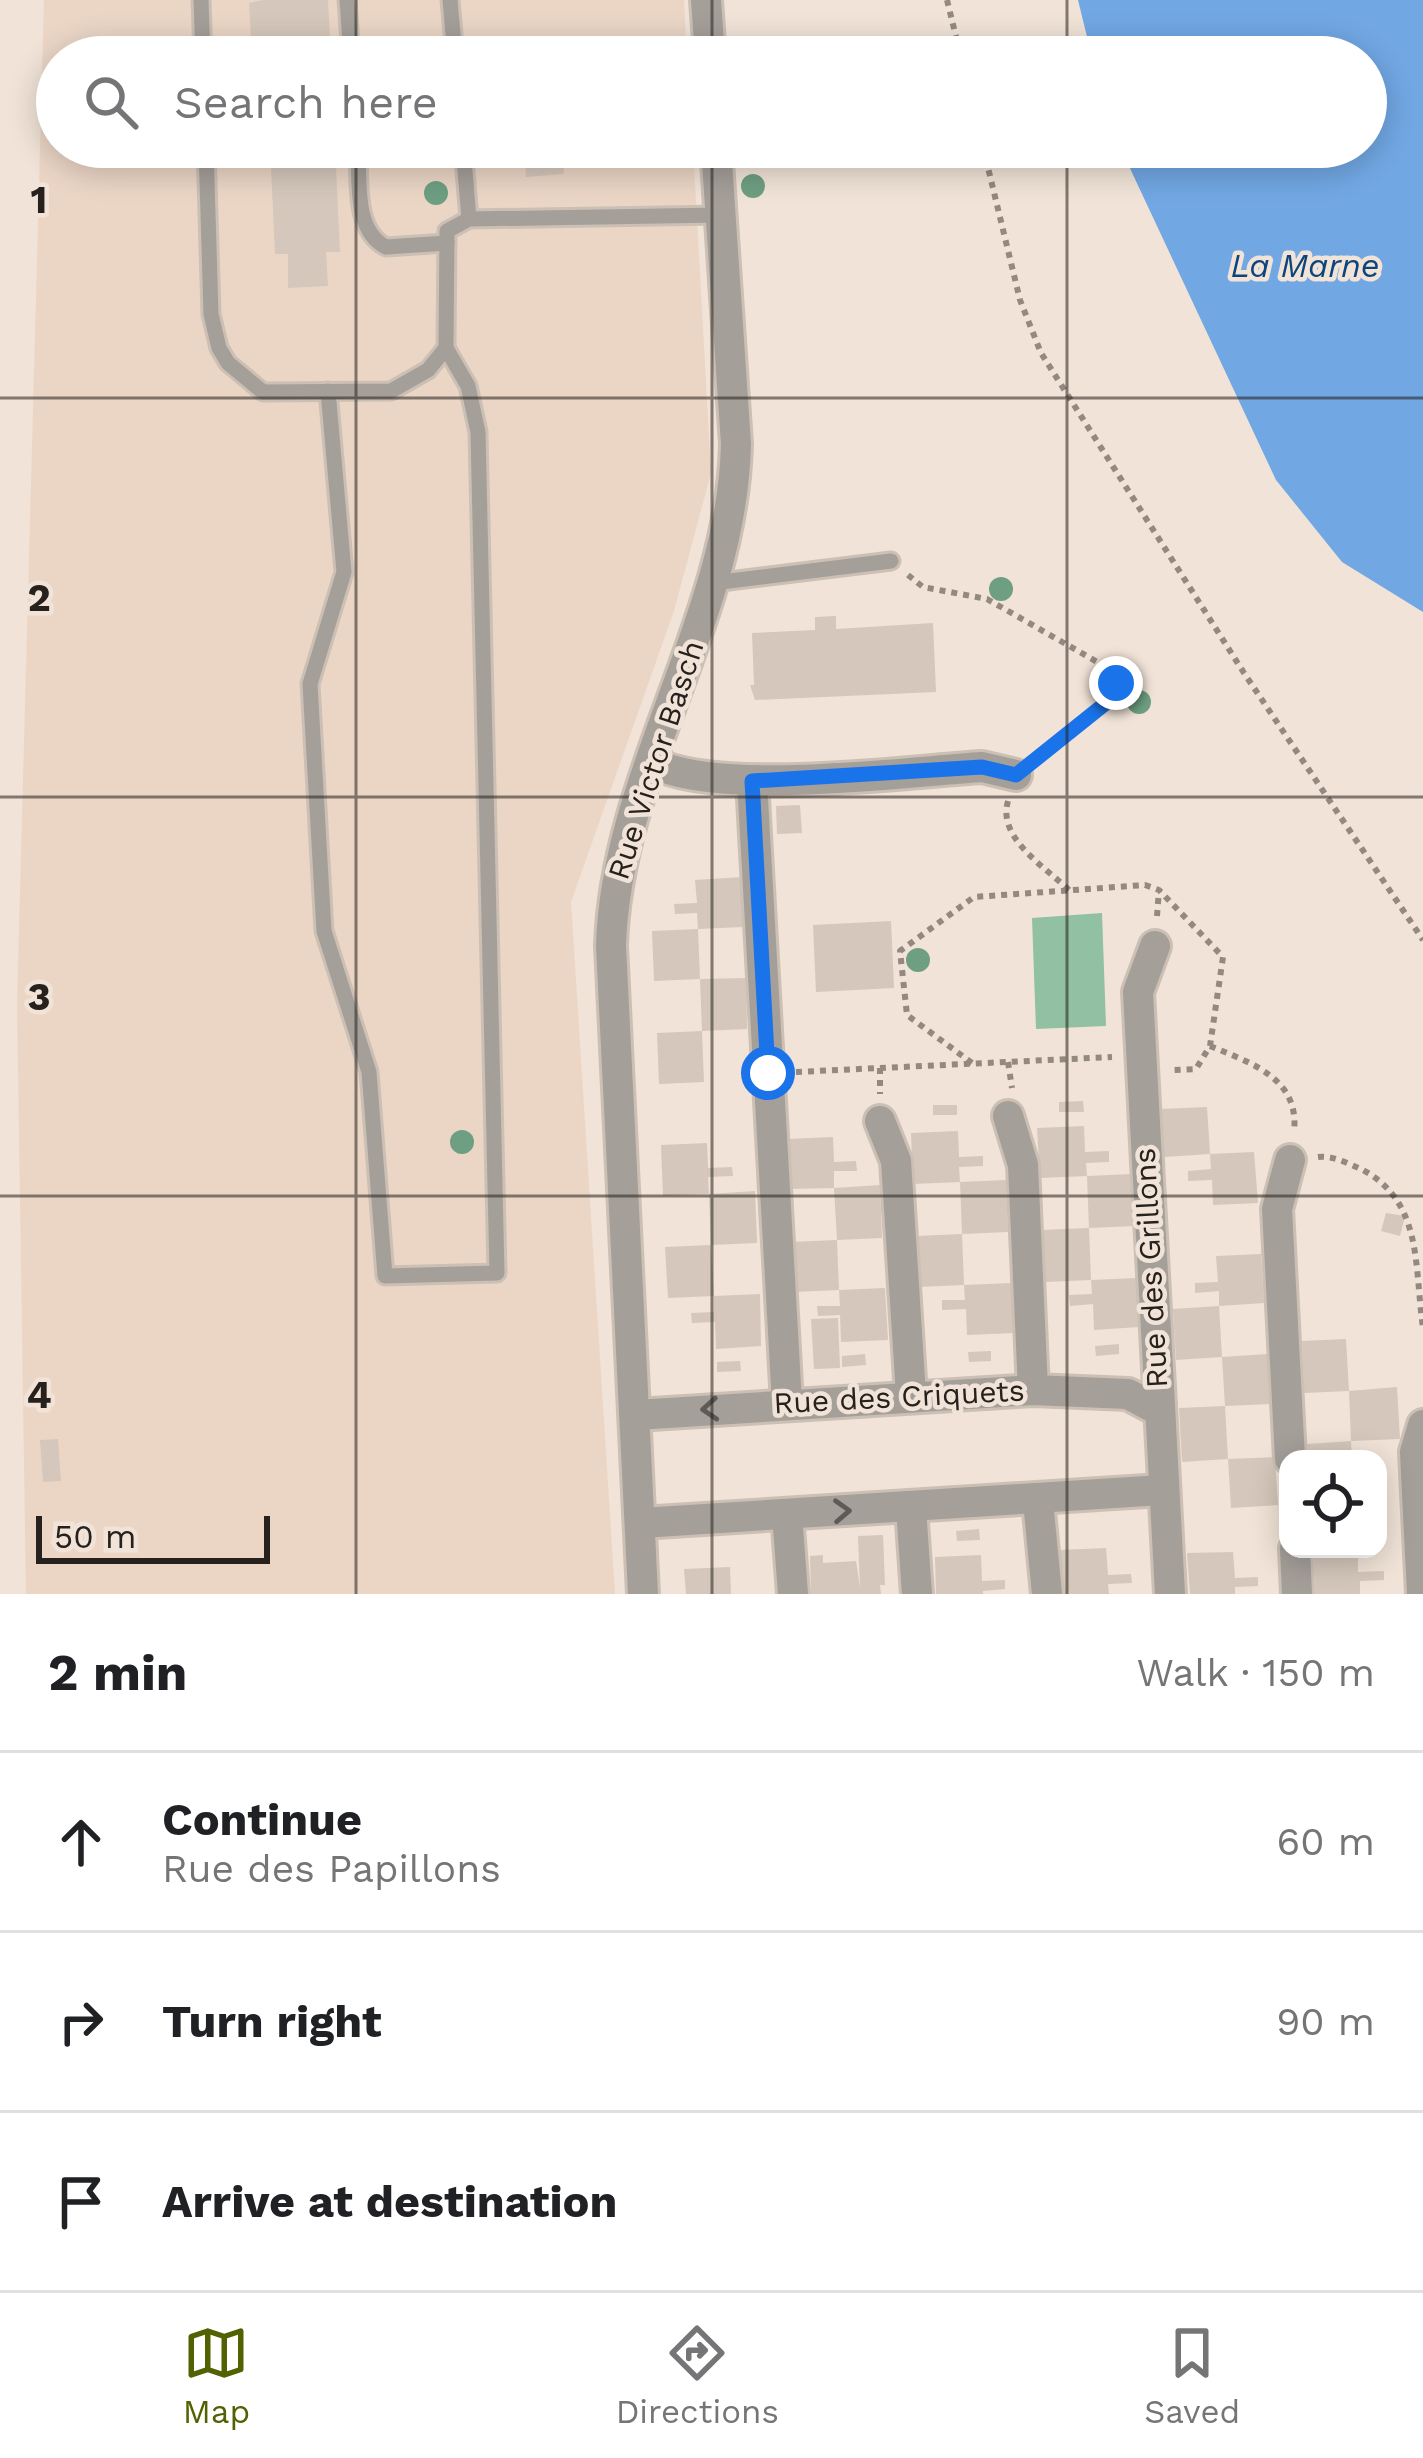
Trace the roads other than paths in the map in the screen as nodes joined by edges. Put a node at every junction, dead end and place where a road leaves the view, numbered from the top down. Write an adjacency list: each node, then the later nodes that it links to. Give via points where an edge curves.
1 (201, 0): 5 (lane)
2 (347, 0): 6 (lane)
3 (450, 0): 7 (lane)
4 (706, 0): 8 (street)
5 (202, 36)
6 (350, 36)
7 (453, 36)
8 (709, 36)
9 (207, 168): 17 (lane, via 219,348 263,392)
10 (360, 168): 15 (lane, via 363,217 378,244)
11 (465, 168): 14 (lane)
12 (718, 168): 13 (street, Rue Victor Basch)
13 (721, 215): 14 (lane); 19 (street, Rue Victor Basch, via 736,444 735,489)
14 (469, 219): 15 (lane, via 446,231)
15 (447, 244): 16 (lane)
16 (446, 348): 17 (lane, via 392,391); 17 (lane, via 468,386 478,432 497,1273 385,1276 369,1072 324,931 310,684 344,572)
17 (328, 392)
18 (891, 561): 19 (lane)
19 (713, 583): 20 (street, Rue Victor Basch)
20 (651, 762): 22 (street); 31 (street, Rue Victor Basch, via 617,871 611,946)
21 (1016, 775): 22 (street, via 982,767)
22 (752, 781): 29 (street)
23 (1155, 946): 30 (street, Rue des Grillons, via 1138,992)
24 (1008, 1116): 27 (street, via 1023,1165)
25 (880, 1121): 28 (street, via 896,1162)
26 (1290, 1160): 33 (street, via 1277,1209)
27 (1033, 1390): 28 (street, Rue des Criquets); 30 (street, Rue des Criquets, via 1128,1394)
28 (911, 1395): 29 (street, Rue des Criquets)
29 (787, 1403): 31 (street, Rue des Criquets, one-way to 31)
30 (1158, 1410): 34 (street, Rue des Grillons)
31 (636, 1414): 38 (street, Rue Victor Basch)
32 (1423, 1424): 46 (street, via 1414,1452)
33 (1290, 1450)
34 (1162, 1490): 35 (street); 44 (street, Rue des Grillons)
35 (1038, 1501): 36 (street); 43 (street)
36 (910, 1508): 37 (street, one-way to 36); 42 (street)
37 (788, 1514): 38 (street); 41 (street)
38 (641, 1522): 40 (street, Rue Victor Basch)
39 (1295, 1558): 45 (street)
40 (644, 1594)
41 (793, 1594)
42 (917, 1594)
43 (1046, 1594)
44 (1170, 1594)
45 (1297, 1594)
46 (1422, 1594)

